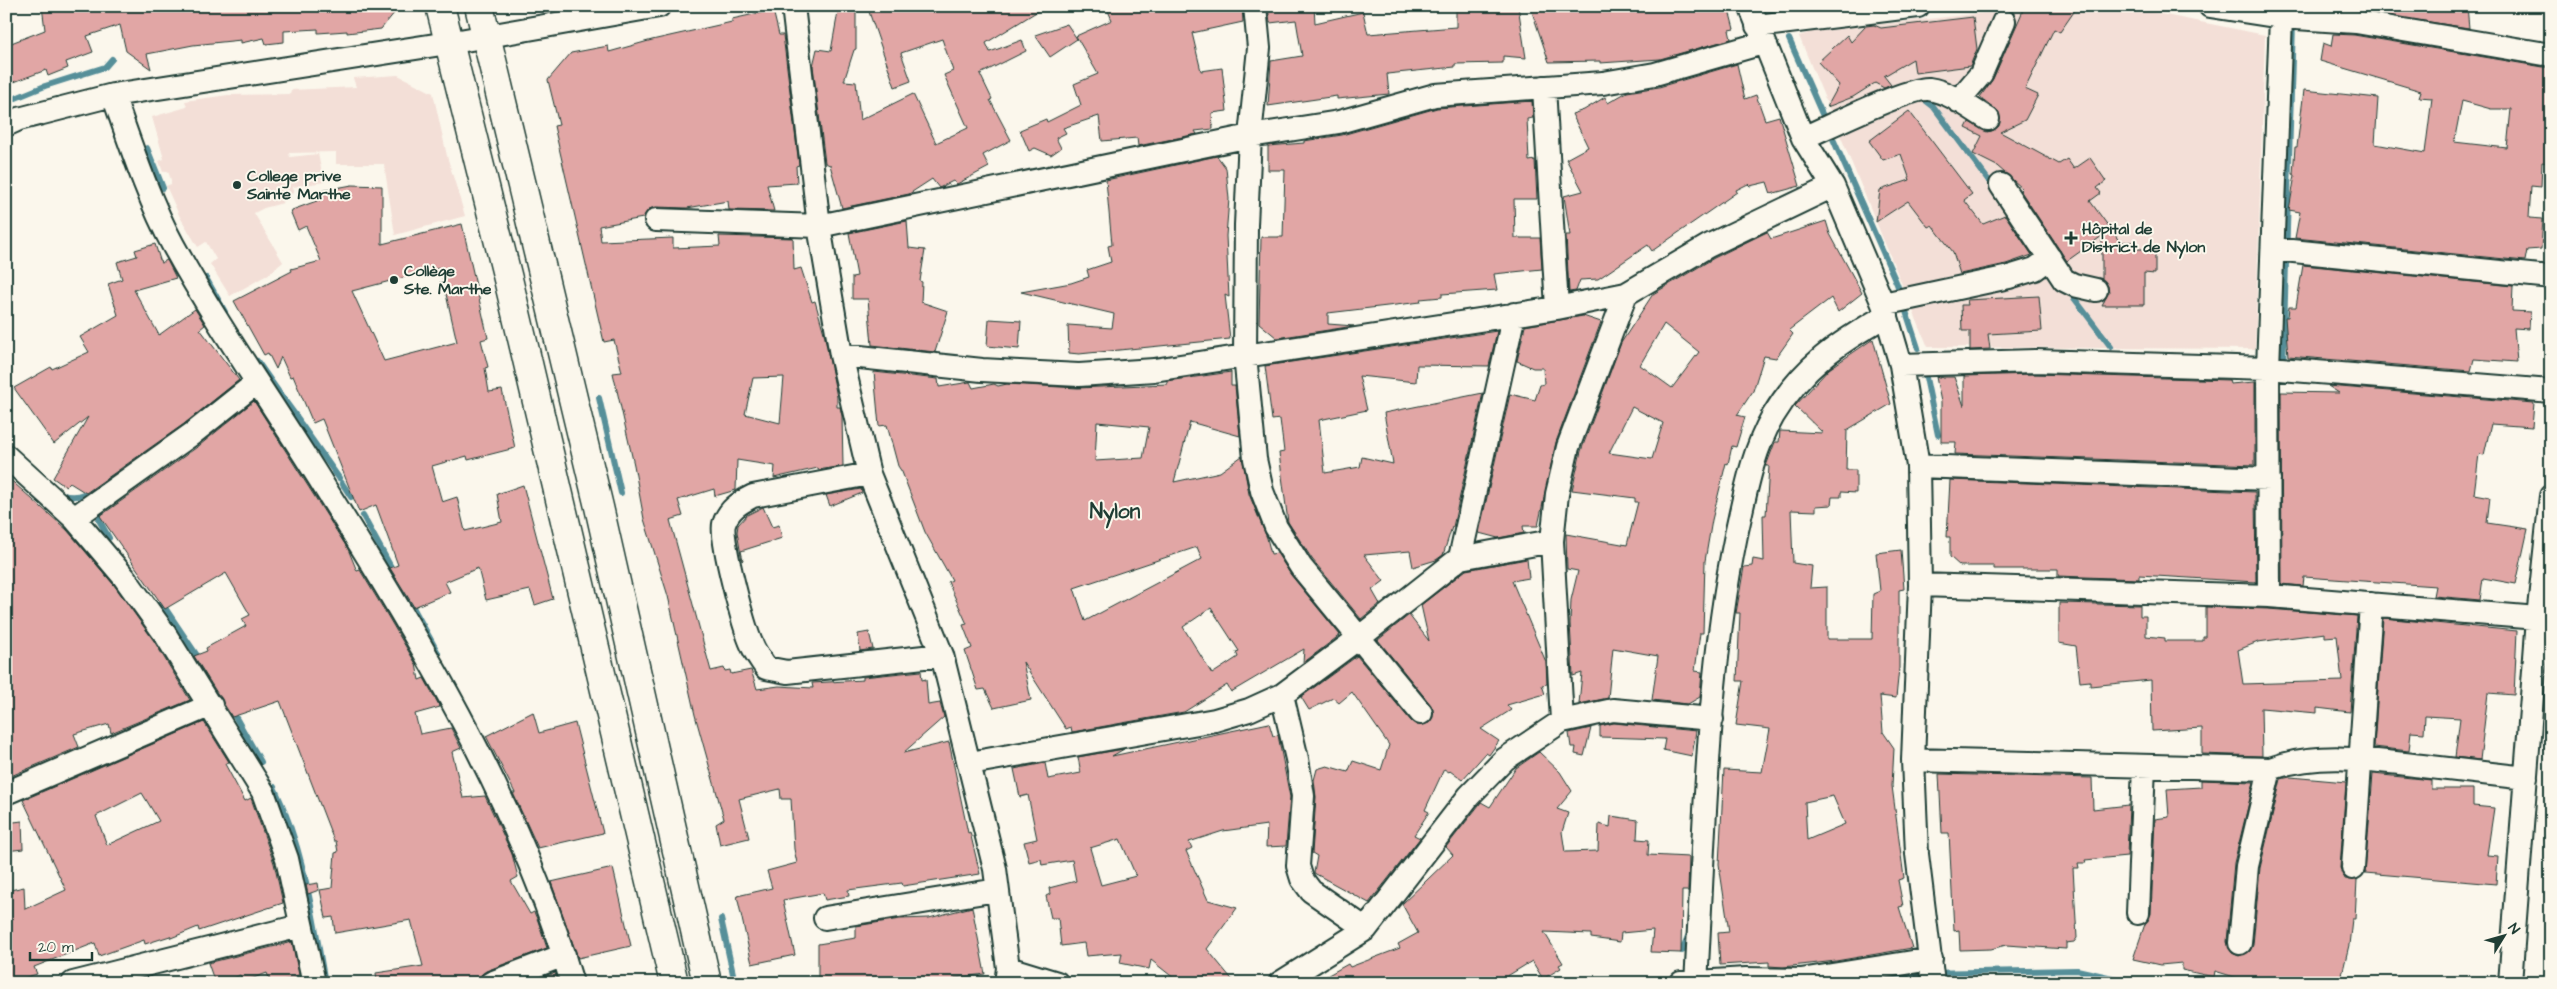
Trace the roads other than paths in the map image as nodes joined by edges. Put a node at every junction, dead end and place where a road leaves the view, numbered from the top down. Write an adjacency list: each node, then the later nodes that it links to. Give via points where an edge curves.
1 (440, 6): 13 (main road)
2 (479, 6): 12 (main road)
3 (659, 6): 12 (street)
4 (793, 6): 25 (street)
5 (1255, 6): 20 (street, via 1259,48)
6 (1918, 6): 11 (street)
7 (2210, 6): 9 (street)
8 (2310, 12): 9 (street); 14 (street)
9 (2281, 17): 26 (street)
10 (2004, 22): 17 (street, via 1981,74)
11 (1757, 25): 15 (street, via 1655,74 1603,83); 21 (street)
12 (486, 37): 13 (street); 82 (main road, via 599,507)
13 (448, 43): 16 (street); 81 (main road, via 512,292)
14 (2551, 54)
15 (1544, 87): 20 (street, via 1435,95 1339,122); 31 (street)
16 (113, 95): 19 (street); 38 (street, via 172,243)
17 (1958, 101): 18 (street); 21 (street, via 1928,89 1907,92)
18 (1988, 119)
19 (6, 124)
20 (1250, 136): 25 (street); 35 (street)
21 (1802, 138): 23 (street)
22 (2001, 184): 27 (street)
23 (1833, 186): 30 (street, via 1708,246); 32 (street)
24 (656, 220): 25 (street)
25 (819, 226): 34 (street)
26 (2273, 248): 28 (street); 37 (street)
27 (2050, 258): 29 (street, via 2069,283); 32 (street, via 2035,269)
28 (2551, 277)
29 (2096, 290)
30 (1626, 294): 31 (street); 46 (street, via 1568,447 1557,494)
31 (1557, 308): 33 (street)
32 (1885, 309): 36 (street); 57 (street, via 1808,370 1773,417 1749,474 1726,584)
33 (1514, 314): 35 (street); 47 (street)
34 (841, 355): 35 (street, via 982,370 1079,375 1154,370); 42 (street)
35 (1245, 355): 52 (street, via 1256,459 1262,491 1276,526 1301,566)
36 (1901, 365): 37 (street, via 2035,361); 41 (street)
37 (2268, 368): 39 (street); 43 (street)
38 (256, 383): 45 (street, via 192,434); 73 (street, via 394,599 475,745 517,829)
39 (2551, 392)
40 (6, 456): 45 (street)
41 (1918, 466): 43 (street); 48 (street)
42 (869, 474): 53 (street); 53 (street, via 753,496 729,512 723,527 726,546 752,646 766,668 787,672)
43 (2268, 479): 49 (street)
44 (2551, 496): 51 (street)
45 (74, 518): 55 (street, via 124,576)
46 (1552, 541): 47 (street); 58 (street)
47 (1460, 558): 52 (street)
48 (1920, 585): 49 (street); 60 (street)
49 (2269, 596): 50 (street)
50 (2371, 604): 51 (street); 59 (street)
51 (2538, 618): 64 (street)
52 (1360, 638): 54 (street); 56 (street)
53 (942, 655): 61 (street)
54 (1282, 694): 61 (street, via 1249,710 1215,720); 71 (street, via 1303,796 1298,866 1302,879 1311,891)
55 (211, 705): 65 (street); 70 (street, via 263,792 287,859)
56 (1421, 713)
57 (1712, 719): 58 (street, via 1613,710); 76 (street)
58 (1562, 720): 71 (street, via 1505,759 1469,796)
59 (2361, 758): 63 (street, via 2319,759); 64 (street); 66 (street)
60 (1913, 760): 62 (street); 74 (street, via 1917,854)
61 (970, 763): 67 (street)
62 (2144, 766): 63 (street); 68 (street)
63 (2270, 769): 72 (street, via 2247,866)
64 (2526, 778): 85 (street)
65 (6, 793)
66 (2353, 868)
67 (997, 890): 69 (street); 75 (street)
68 (2138, 913)
69 (825, 918)
70 (300, 926): 77 (street); 78 (street)
71 (1366, 929): 84 (street)
72 (2240, 943)
73 (564, 955): 79 (street); 80 (street)
74 (1932, 973): 76 (street)
75 (1007, 975): 83 (street)
76 (1691, 982)
77 (73, 983)
78 (314, 983)
79 (490, 983)
80 (572, 983)
81 (674, 983)
82 (707, 983)
83 (1057, 983)
84 (1280, 983)
85 (2510, 983)

